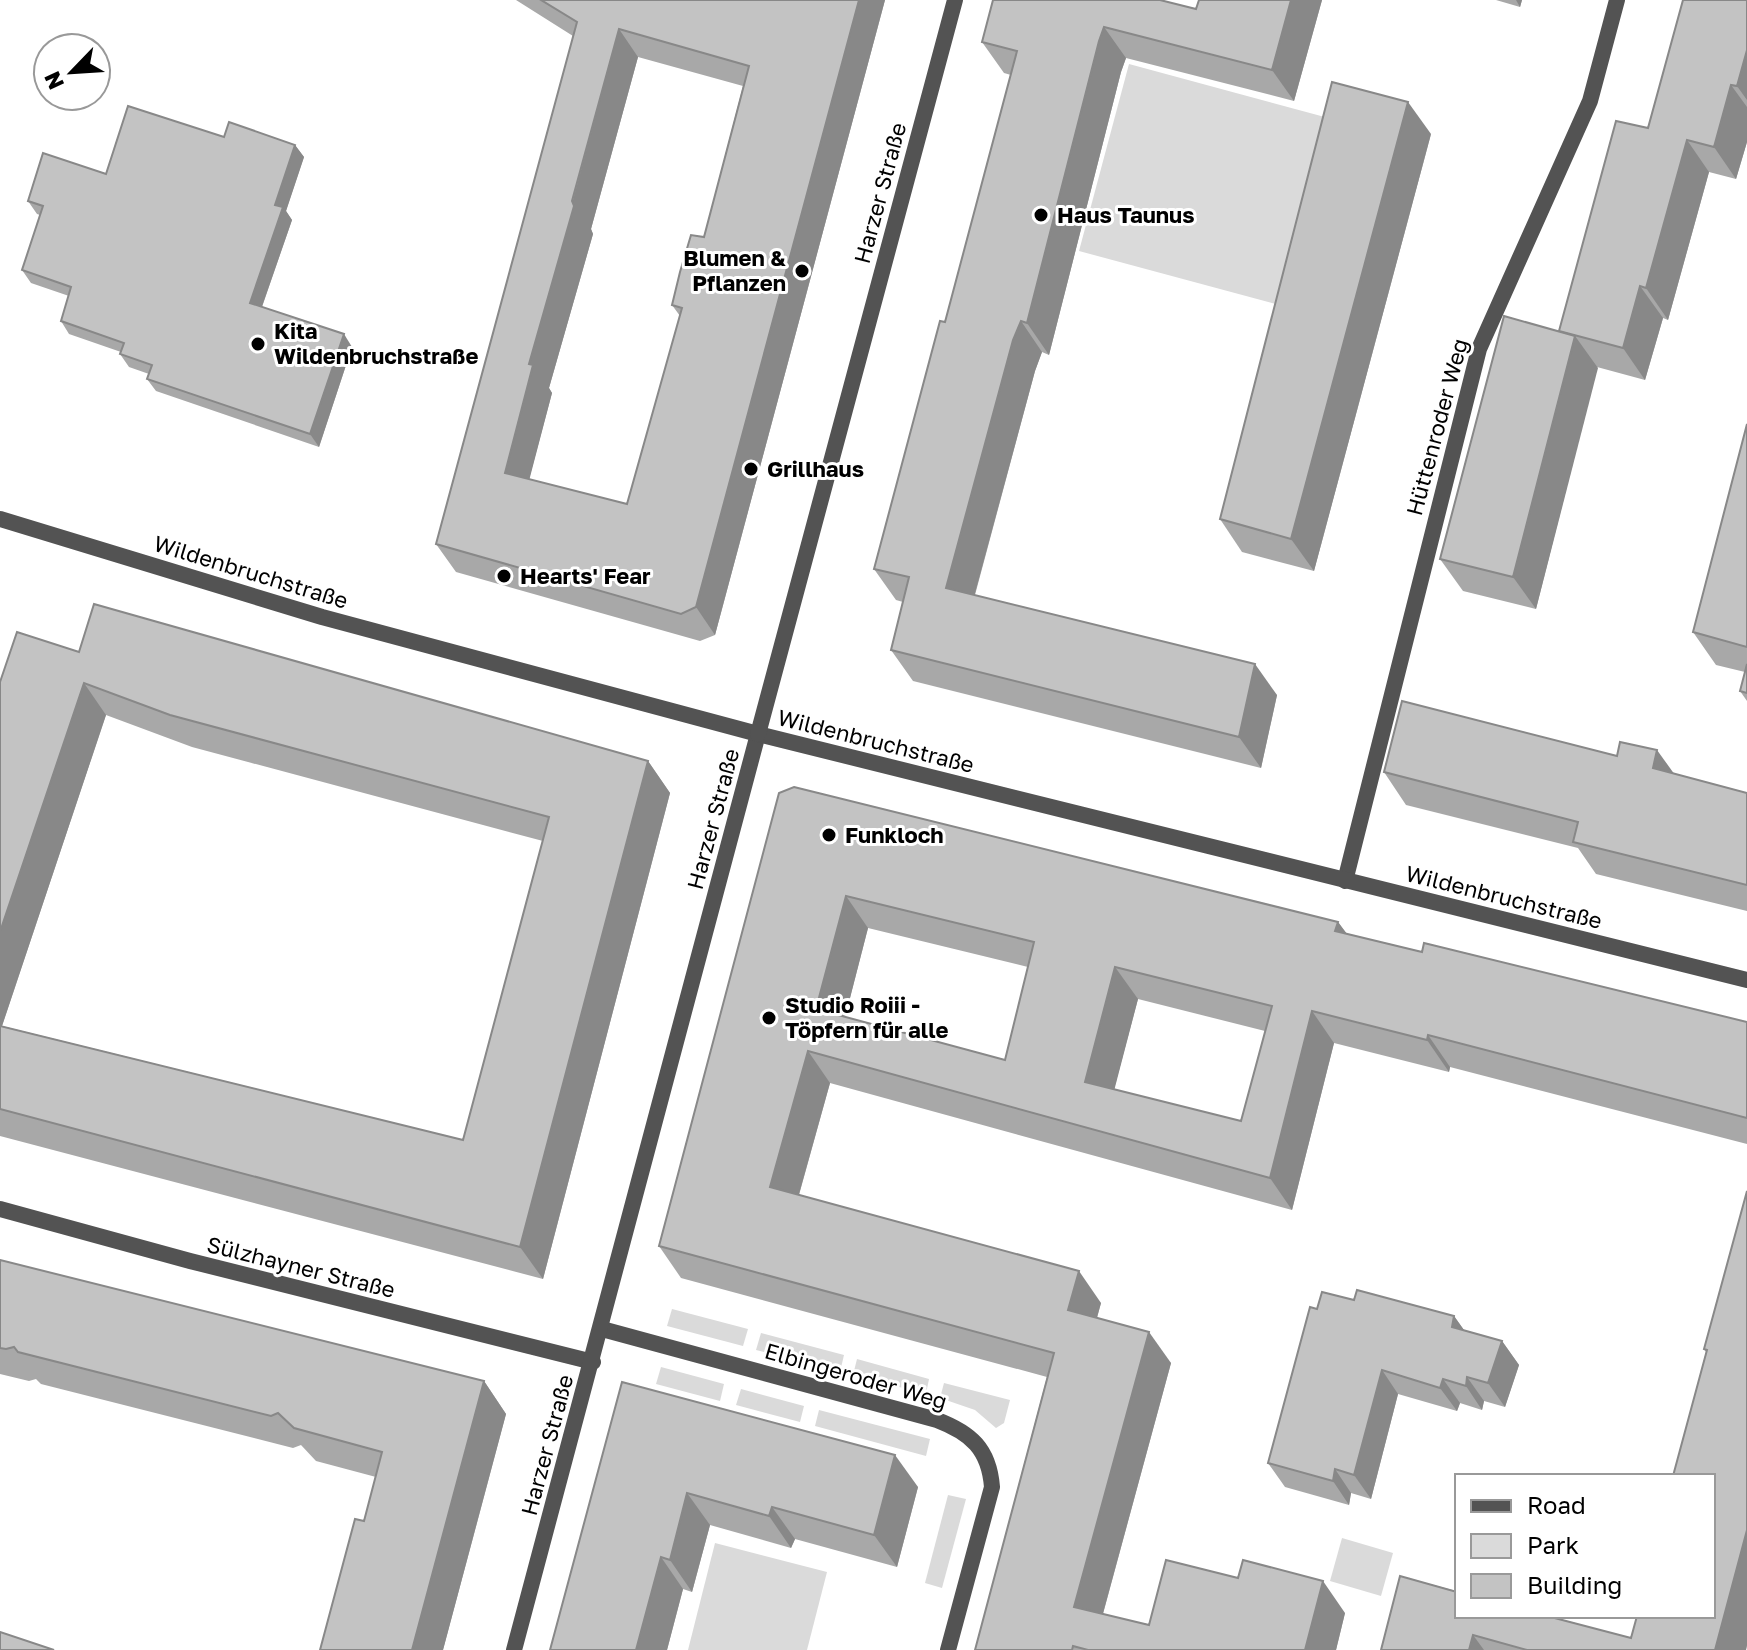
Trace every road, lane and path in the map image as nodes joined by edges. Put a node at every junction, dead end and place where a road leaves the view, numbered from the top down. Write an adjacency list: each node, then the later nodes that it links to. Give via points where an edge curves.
1 (955, 0): 4 (street, Harzer Straße)
2 (1617, 0): 5 (street, Hüttenroder Weg, via 1590,101 1479,349)
3 (0, 519): 4 (street, Wildenbruchstraße, via 322,617)
4 (758, 734): 5 (street, Wildenbruchstraße); 8 (street, Harzer Straße)
5 (1345, 881): 6 (street, Wildenbruchstraße)
6 (1747, 980)
7 (0, 1209): 9 (street, Sülzhayner Straße)
8 (602, 1329): 9 (street, Harzer Straße); 11 (street, Elbingeroder Weg, via 928,1417 960,1429 981,1445 991,1467 992,1487)
9 (593, 1362): 10 (street, Harzer Straße)
10 (514, 1650)
11 (948, 1650)

